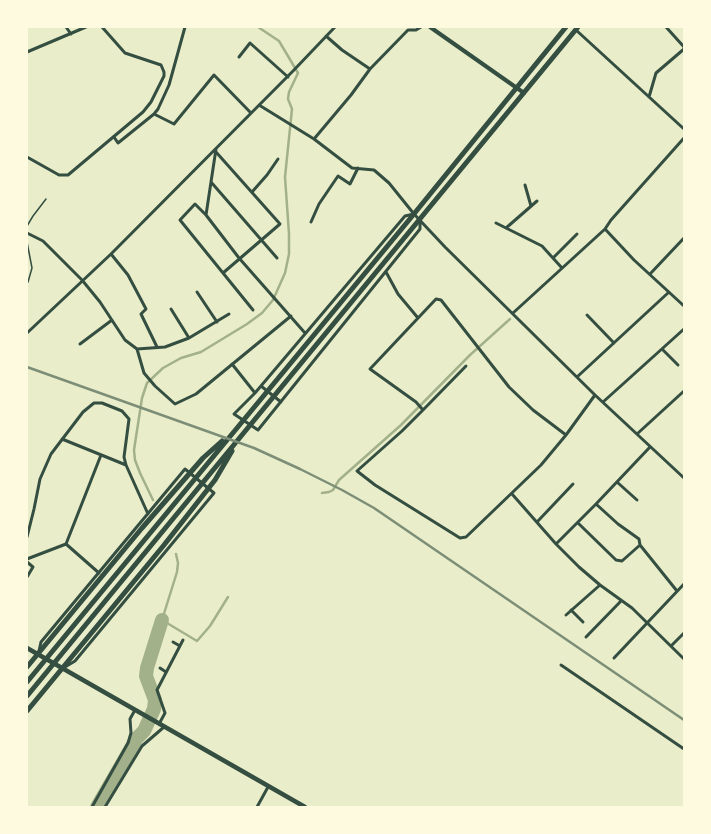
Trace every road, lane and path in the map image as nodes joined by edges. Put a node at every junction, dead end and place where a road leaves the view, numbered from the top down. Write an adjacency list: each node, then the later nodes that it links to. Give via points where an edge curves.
1 (66, 27): 11 (street)
2 (86, 27): 11 (street)
3 (102, 27): 25 (street, via 125,53 160,65 164,72 151,102)
4 (185, 27): 23 (street, via 169,85)
5 (335, 27): 12 (street)
6 (421, 27): 16 (street, via 408,30)
7 (566, 27): 18 (main road)
8 (667, 27): 13 (street)
9 (433, 28): 18 (street)
10 (577, 28): 19 (main road); 20 (street)
11 (71, 34): 14 (street)
12 (326, 36): 16 (street); 17 (street)
13 (684, 48): 20 (street, via 656,73)
14 (27, 52)
15 (239, 57): 17 (street, via 250,43)
16 (370, 69): 27 (street, via 351,96)
17 (288, 77): 21 (street)
18 (516, 87): 19 (street); 38 (main road)
19 (524, 93): 40 (main road)
20 (649, 97): 24 (street)
21 (259, 105): 22 (street); 27 (street)
22 (251, 113): 23 (street, via 214,75 174,124); 28 (street)
23 (154, 114): 25 (street, via 118,143)
24 (684, 129)
25 (114, 137): 29 (street, via 68,175 59,175)
26 (684, 138): 45 (street)
27 (314, 139): 31 (street, via 352,168)
28 (216, 150): 32 (street); 34 (street); 51 (street)
29 (27, 157)
30 (278, 159): 34 (street)
31 (358, 168): 38 (street, via 374,170 389,183); 41 (street, via 350,184 338,176 319,204)
32 (211, 182): 39 (street); 49 (street)
33 (526, 185): 37 (street)
34 (252, 192): 49 (street, via 280,224)
35 (46, 199): 43 (lane)
36 (537, 201): 37 (street)
37 (531, 206): 44 (street)
38 (414, 214): 40 (street); 75 (street, via 405,216); 93 (main road)
39 (206, 215): 52 (street); 57 (street, via 195,204 180,220)
40 (420, 220): 56 (street, via 420,229); 66 (street); 96 (main road)
41 (311, 222)
42 (496, 223): 44 (street)
43 (27, 226)
44 (506, 228): 54 (street, via 542,246)
45 (605, 229): 55 (street); 58 (street)
46 (27, 233): 59 (street, via 43,241)
47 (578, 234): 54 (street)
48 (684, 238): 58 (street)
49 (261, 240): 52 (street); 53 (street)
50 (27, 242): 60 (lane, via 32,268)
51 (111, 254): 59 (street); 79 (street, via 128,275 146,309 141,314)
52 (239, 258): 57 (street); 69 (street)
53 (277, 258)
54 (553, 258): 55 (street)
55 (562, 268): 66 (street)
56 (386, 272): 70 (street, via 398,294); 90 (street)
57 (223, 273): 65 (street)
58 (650, 274): 62 (street)
59 (82, 280): 71 (street); 74 (street)
60 (28, 282)
61 (197, 292): 72 (street)
62 (669, 292): 63 (street); 77 (street)
63 (684, 306)
64 (171, 309): 76 (street)
65 (253, 310)
66 (513, 313): 85 (street)
67 (229, 314): 72 (street)
68 (587, 315): 77 (street)
69 (291, 316): 75 (street); 82 (street)
70 (418, 318): 92 (street, via 370,368); 95 (street, via 436,299 441,300 509,387 533,410)
71 (112, 320): 78 (street); 80 (street, via 125,340)
72 (217, 322): 76 (street)
73 (684, 329): 81 (street)
74 (27, 333)
75 (305, 333): 86 (street)
76 (189, 338): 79 (street)
77 (614, 343): 85 (street)
78 (80, 344)
79 (157, 348): 80 (street)
80 (136, 349): 82 (street, via 144,373 175,404 196,394)
81 (662, 349): 83 (street); 91 (street)
82 (232, 364): 88 (street)
83 (678, 365)
84 (466, 366): 92 (street)
85 (577, 377): 89 (street)
86 (261, 386): 88 (street); 90 (street)
87 (684, 391): 94 (street)
88 (254, 393): 90 (street, via 234,414 258,430)
89 (595, 395): 91 (street); 95 (street)
90 (281, 402)
91 (603, 402): 94 (street)
92 (423, 410): 104 (street, via 357,471 460,538 466,537)
93 (233, 432): 132 (main road, via 202,458); 140 (main road)
94 (637, 434): 98 (street)
95 (566, 435): 104 (street)
96 (241, 436): 137 (main road, via 215,480); 141 (main road)
97 (62, 439): 99 (street); 100 (street, via 83,412 94,403 102,403 122,411 129,419 124,456); 110 (street, via 40,479)
98 (650, 446): 101 (street); 102 (street)
99 (101, 455): 100 (street); 111 (street)
100 (126, 465): 107 (street)
101 (684, 478)
102 (617, 482): 105 (street); 106 (street)
103 (573, 484): 108 (street)
104 (512, 494): 108 (street)
105 (637, 500)
106 (596, 504): 109 (street); 113 (street, via 639,539)
107 (148, 514): 115 (street); 137 (street, via 185,469 214,493 75,662)
108 (537, 522): 112 (street)
109 (578, 523): 112 (street); 113 (street, via 616,560 622,561)
110 (27, 537)
111 (66, 544): 114 (street); 115 (street)
112 (556, 544): 118 (street)
113 (640, 545): 119 (street)
114 (27, 561): 116 (street, via 33,567)
115 (99, 573): 132 (street, via 41,642)
116 (27, 578)
117 (684, 584): 119 (street)
118 (600, 585): 120 (street); 121 (street)
119 (677, 591): 124 (street)
120 (621, 601): 124 (street); 126 (street)
121 (571, 610): 122 (street); 123 (street)
122 (566, 614)
123 (582, 622)
124 (647, 623): 130 (street); 133 (street)
125 (684, 633): 130 (street)
126 (586, 637)
127 (183, 640): 129 (street)
128 (173, 642): 129 (street)
129 (180, 646): 139 (street)
130 (671, 646): 134 (street)
131 (27, 648): 132 (main road)
132 (38, 654): 136 (main road); 137 (main road)
133 (614, 658)
134 (684, 658)
135 (561, 665): 146 (street)
136 (27, 667)
137 (62, 668): 142 (main road); 143 (main road)
138 (160, 668): 139 (street)
139 (166, 672): 144 (street, via 157,690 164,714)
140 (27, 682)
141 (27, 696)
142 (27, 711)
143 (136, 711): 144 (main road); 148 (street, via 130,718 131,733 128,743)
144 (157, 723): 145 (main road)
145 (164, 727): 147 (main road); 149 (street, via 142,746)
146 (684, 749)
147 (268, 786): 150 (street); 151 (main road)
148 (92, 807)
149 (105, 807)
150 (257, 807)
151 (305, 807)

